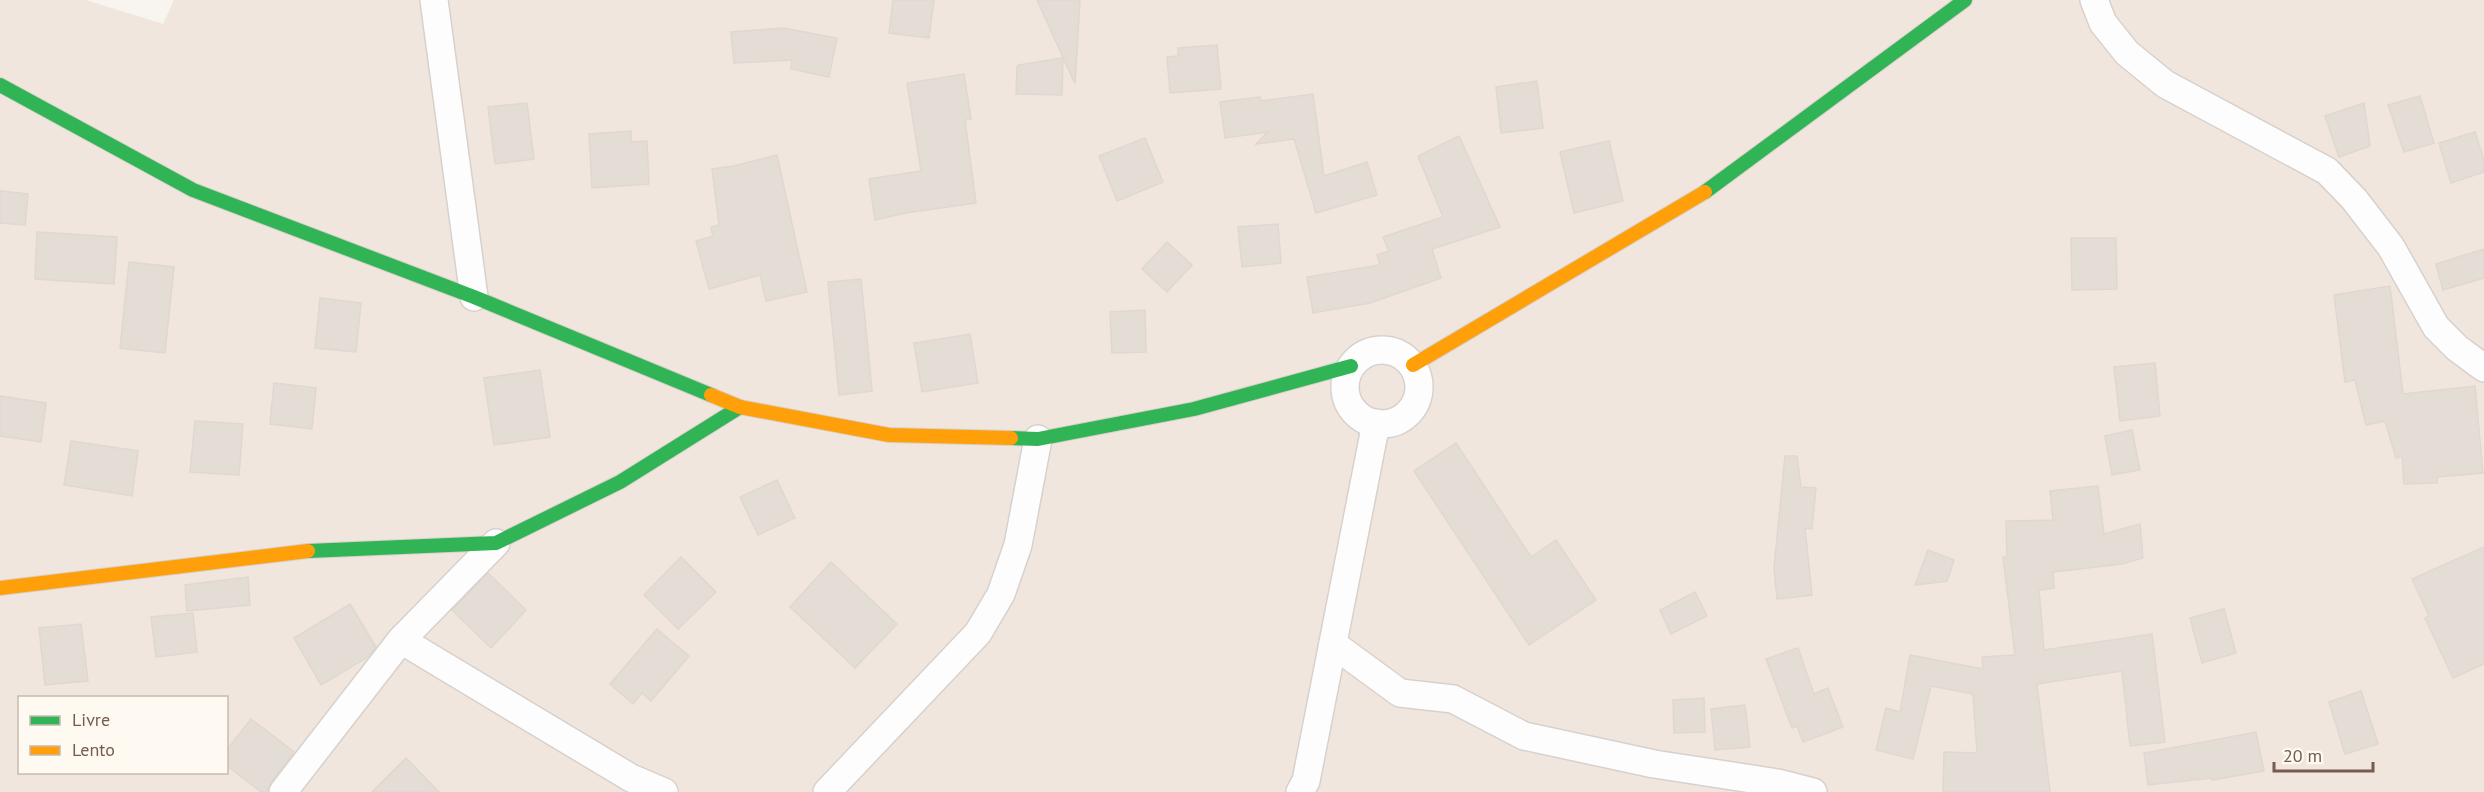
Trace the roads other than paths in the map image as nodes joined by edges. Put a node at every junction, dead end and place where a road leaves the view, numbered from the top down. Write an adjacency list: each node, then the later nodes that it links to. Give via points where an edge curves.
1 (434, 0): 5 (street)
2 (1965, 0): 6 (street, via 1704,193)
3 (2094, 0): 8 (street, via 2103,23 2127,53 2165,84 2327,171 2391,247 2436,327)
4 (0, 85): 5 (street, via 193,190)
5 (474, 297): 9 (street)
6 (1413, 365): 7 (street, via 1388,350 1368,353); 10 (street, via 1419,393 1414,407 1390,423)
7 (1351, 366): 10 (street, via 1346,395 1362,418); 11 (street, via 1194,409)
8 (2484, 368)
9 (740, 407): 11 (street, via 889,435); 12 (street, via 620,482)
10 (1376, 423): 15 (street)
11 (1038, 439): 19 (street, via 1018,545 1001,594 978,633)
12 (496, 543): 13 (street, via 311,551); 14 (street)
13 (0, 588)
14 (401, 640): 17 (street); 18 (street, via 631,778)
15 (1333, 644): 16 (street); 20 (street, via 1400,693 1454,699 1524,736)
16 (1307, 788)
17 (284, 792)
18 (664, 792)
19 (827, 792)
20 (1813, 792)

